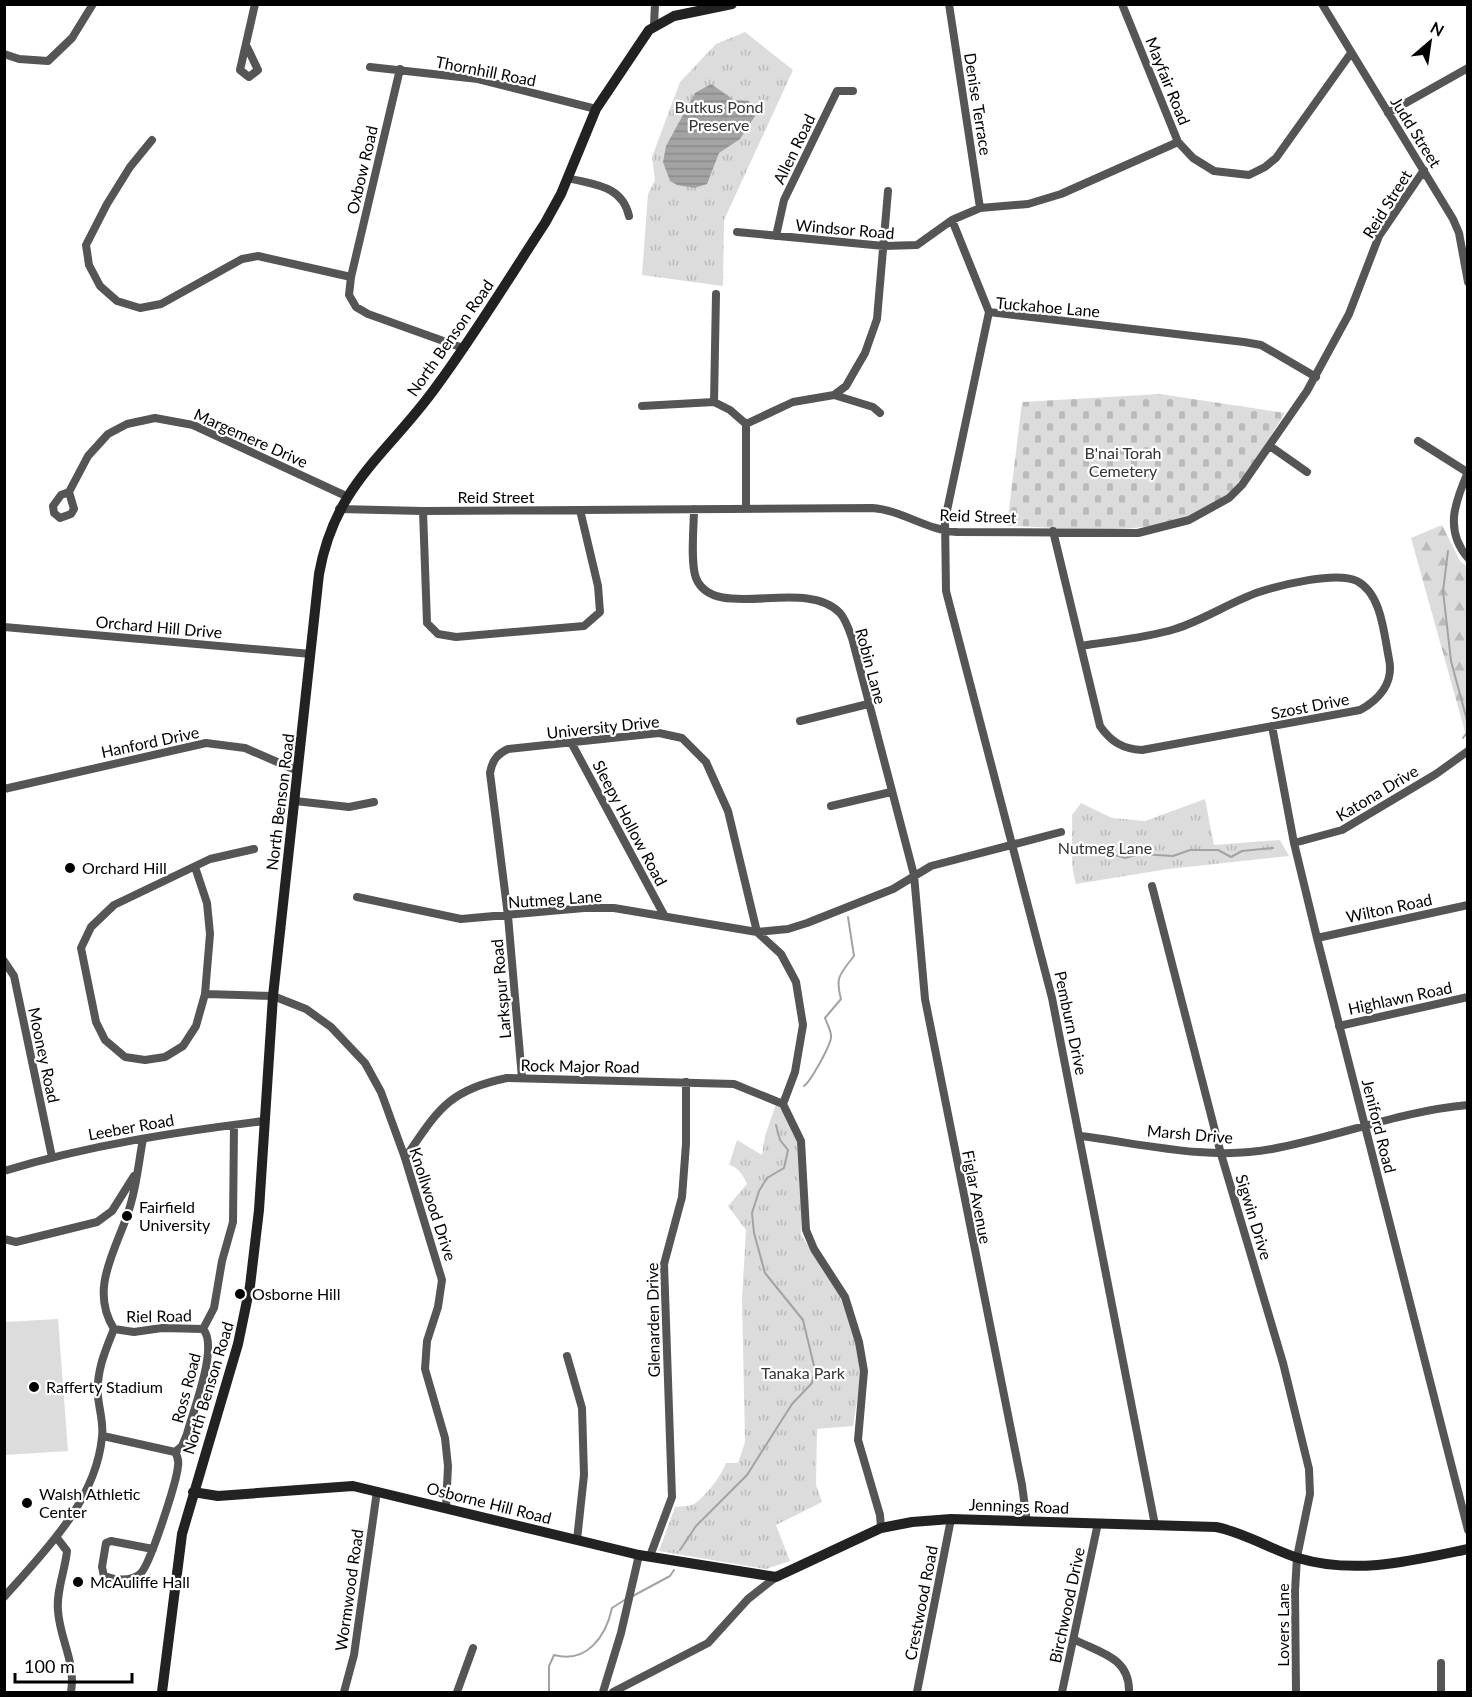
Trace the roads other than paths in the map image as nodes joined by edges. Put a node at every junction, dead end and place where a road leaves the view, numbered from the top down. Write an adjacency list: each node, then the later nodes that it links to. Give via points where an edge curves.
1 (93, 4): 11 (street, via 72,38 48,61)
2 (255, 4): 9 (street)
3 (655, 4): 8 (street)
4 (732, 4): 8 (main road, via 688,12)
5 (949, 4): 23 (street, Denise Terrace)
6 (1122, 4): 19 (street, Mayfair Road)
7 (1322, 4): 10 (street, Judd Street)
8 (654, 25): 16 (main road, North Benson Road, via 639,41)
9 (247, 47)
10 (1352, 53): 17 (street, Judd Street); 19 (street, Mayfair Road, via 1276,158 1265,167 1249,175 1214,171 1193,158)
11 (4, 54)
12 (370, 67): 14 (street, Thornhill Road)
13 (1467, 68): 17 (street)
14 (399, 69): 16 (street, Thornhill Road, via 478,79); 29 (street, Oxbow Road)
15 (853, 92): 27 (street, Allen Road, via 837,92 784,200)
16 (596, 109): 21 (main road, North Benson Road)
17 (1388, 113): 20 (street, Judd Street)
18 (152, 140): 29 (street, via 118,185 86,245 89,265 100,286 117,301 140,308 161,304 242,259 258,256)
19 (1178, 142): 23 (street, Windsor Road, via 1061,194 1028,204)
20 (1424, 170): 30 (street, Judd Street, via 1456,225); 34 (street, Reid Street, via 1379,236 1349,314)
21 (568, 178): 24 (street, via 617,193); 33 (main road, North Benson Road, via 545,223)
22 (888, 191): 28 (street)
23 (980, 208): 25 (street, Windsor Road)
24 (629, 216)
25 (952, 220): 28 (street, Windsor Road, via 917,245); 32 (street)
26 (737, 232): 27 (street, Windsor Road)
27 (776, 236): 28 (street, Windsor Road)
28 (884, 246): 35 (street, via 877,319 865,353 846,386)
29 (351, 276): 33 (street, via 349,296 361,311)
30 (1467, 282)
31 (716, 294): 36 (street)
32 (989, 312): 34 (street, Tuckahoe Lane, via 1261,345); 51 (street, Tuckahoe Lane, via 945,520)
33 (464, 348): 45 (main road, North Benson Road)
34 (1316, 377): 41 (street, Reid Street)
35 (834, 395): 38 (street, via 873,407); 39 (street, via 793,402)
36 (714, 402): 37 (street); 39 (street)
37 (642, 406)
38 (880, 413)
39 (746, 424): 46 (street)
40 (1418, 441): 43 (street)
41 (1270, 446): 42 (street); 52 (street, Reid Street, via 1229,498 1189,520 1138,533)
42 (1307, 472)
43 (1467, 472): 53 (street, via 1452,519 1455,537)
44 (69, 492): 45 (street, Margemere Drive, via 88,456 108,434 155,417 193,425)
45 (346, 496): 47 (main road, North Benson Road)
46 (746, 507): 48 (street, Reid Street); 51 (street, Reid Street, via 880,508)
47 (339, 509): 50 (street, Reid Street); 56 (main road, North Benson Road, via 323,552)
48 (694, 509): 49 (street, Reid Street); 57 (street, Robin Lane, via 694,573 700,586 716,598 810,598 836,610 852,638)
49 (580, 510): 50 (street, Reid Street); 50 (street, via 598,586 600,612 584,626 456,637 438,634 427,623)
50 (423, 511)
51 (946, 531): 52 (street, Reid Street); 70 (street, Pemburn Drive, via 946,591)
52 (1053, 531): 55 (street, Szost Drive)
53 (1467, 558)
54 (4, 627): 56 (street, Orchard Hill Drive)
55 (1081, 646): 59 (street, Szost Drive, via 1100,726 1119,745 1142,750); 59 (street, Szost Drive, via 1175,629 1259,592 1322,578 1358,582 1375,601 1390,663 1382,693 1360,710)
56 (311, 654): 63 (main road, North Benson Road)
57 (868, 704): 58 (street); 65 (street, Robin Lane)
58 (800, 721)
59 (1272, 726): 71 (street, Jeniford Road)
60 (572, 744): 62 (street, University Drive, via 508,749); 78 (street, Sleepy Hollow Road); 80 (street, University Drive, via 659,733 690,744 715,778 728,811)
61 (1467, 751): 71 (street, Katona Drive, via 1342,831)
62 (496, 757): 79 (street, Larkspur Road, via 490,773)
63 (298, 771): 64 (street, Hanford Drive, via 252,750 206,743); 66 (main road, North Benson Road)
64 (4, 789)
65 (891, 792): 68 (street); 74 (street, Robin Lane)
66 (295, 801): 67 (street, via 349,807); 84 (main road, North Benson Road)
67 (374, 802)
68 (831, 806)
69 (1060, 832): 70 (street, Nutmeg Lane)
70 (1012, 842): 74 (street, Nutmeg Lane, via 931,866); 94 (street, Pemburn Drive, via 1052,998)
71 (1294, 843): 81 (street, Jeniford Road)
72 (254, 849): 73 (street, via 210,859)
73 (195, 867): 83 (street, via 207,903 210,934); 83 (street, via 114,904 91,927 81,948 96,1022 105,1040 125,1057 165,1057 183,1047 196,1026)
74 (914, 875): 80 (street, Nutmeg Lane, via 893,889 807,923); 111 (street, Figlar Avenue, via 925,999)
75 (1152, 885): 96 (street, Sigwin Drive)
76 (357, 897): 79 (street, Nutmeg Lane, via 461,919)
77 (1467, 905): 81 (street, Wilton Road)
78 (664, 915): 79 (street, Nutmeg Lane, via 584,908); 80 (street, Nutmeg Lane)
79 (508, 916): 87 (street, Larkspur Road)
80 (757, 932): 89 (street, via 787,962 800,1001 802,1025 795,1072)
81 (1317, 938): 86 (street, Jeniford Road)
82 (4, 961): 97 (street, Mooney Road, via 14,976)
83 (205, 994): 84 (street)
84 (273, 996): 91 (main road, North Benson Road); 98 (street, Knollwood Drive, via 318,1017 365,1063 381,1092)
85 (1467, 997): 86 (street, Highlawn Road)
86 (1339, 1026): 92 (street, Jeniford Road)
87 (522, 1078): 88 (street, Rock Major Road); 98 (street, Rock Major Road, via 480,1084 453,1097 437,1111)
88 (686, 1082): 89 (street, Rock Major Road, via 734,1083); 120 (street, Glenarden Drive, via 682,1197 664,1264 672,1497)
89 (783, 1104): 114 (street, via 801,1141 806,1230 845,1297 859,1342 864,1371 858,1440)
90 (1467, 1105): 92 (street, Marsh Drive)
91 (264, 1121): 93 (street, Leeber Road); 108 (main road, North Benson Road, via 259,1210 246,1310)
92 (1364, 1124): 96 (street, Marsh Drive, via 1271,1150); 115 (street, Jeniford Road)
93 (234, 1125): 95 (street, Leeber Road); 103 (street, via 233,1222 214,1308)
94 (1081, 1136): 96 (street, Marsh Drive); 113 (street, Pemburn Drive)
95 (143, 1139): 97 (street, Leeber Road); 100 (street)
96 (1221, 1154): 121 (street, Sigwin Drive, via 1283,1363 1309,1469 1310,1494)
97 (52, 1157): 99 (street, Leeber Road)
98 (405, 1158): 109 (street, Knollwood Drive, via 442,1280 440,1301 427,1341 425,1369 445,1438)
99 (4, 1171)
100 (137, 1172): 101 (street, via 112,1211 97,1222 16,1242); 102 (street, via 132,1201 104,1278 105,1311)
101 (4, 1239)
102 (114, 1329): 103 (street, Riel Road); 105 (street, via 103,1355 98,1384)
103 (203, 1329): 106 (street, Ross Road, via 210,1344 209,1357 187,1434)
104 (567, 1356): 117 (street, via 582,1408 584,1475)
105 (103, 1436): 106 (street); 116 (street, via 87,1485)
106 (175, 1452): 118 (street, Ross Road, via 178,1468)
107 (377, 1491): 108 (main road, Osborne Hill Road, via 344,1486 226,1495); 109 (main road, Osborne Hill Road); 129 (street, Wormwood Road, via 354,1655)
108 (193, 1492): 128 (main road, North Benson Road, via 179,1551)
109 (446, 1508): 117 (main road, Osborne Hill Road)
110 (951, 1519): 111 (main road, Jennings Road); 114 (main road, Jennings Road); 133 (street, Crestwood Road)
111 (1027, 1522): 112 (main road, Jennings Road)
112 (1098, 1523): 113 (main road, Jennings Road); 124 (street, Birchwood Drive)
113 (1155, 1525): 121 (main road, Jennings Road, via 1229,1530)
114 (881, 1528): 122 (main road, Jennings Road)
115 (1467, 1530)
116 (57, 1538): 123 (street); 127 (street, via 67,1551 57,1603 72,1666)
117 (577, 1540): 120 (main road, Osborne Hill Road)
118 (153, 1549): 118 (street, Ross Road, via 137,1577 104,1576 104,1548 109,1541)
119 (1467, 1549): 121 (main road, Jennings Road, via 1380,1566 1345,1566)
120 (645, 1555): 122 (main road, Osborne Hill Road); 131 (street, Glenarden Drive)
121 (1297, 1557): 136 (street, Lovers Lane)
122 (776, 1577): 132 (street, Jennings Road, via 748,1599 708,1643)
123 (4, 1597)
124 (1075, 1640): 134 (street, Birchwood Drive); 135 (street, via 1118,1661 1126,1670)
125 (473, 1648): 130 (street)
126 (1441, 1663): 137 (street)
127 (71, 1692)
128 (162, 1692)
129 (344, 1692)
130 (457, 1692)
131 (603, 1692)
132 (613, 1692)
133 (917, 1692)
134 (1062, 1692)
135 (1129, 1692)
136 (1296, 1692)
137 (1442, 1692)

